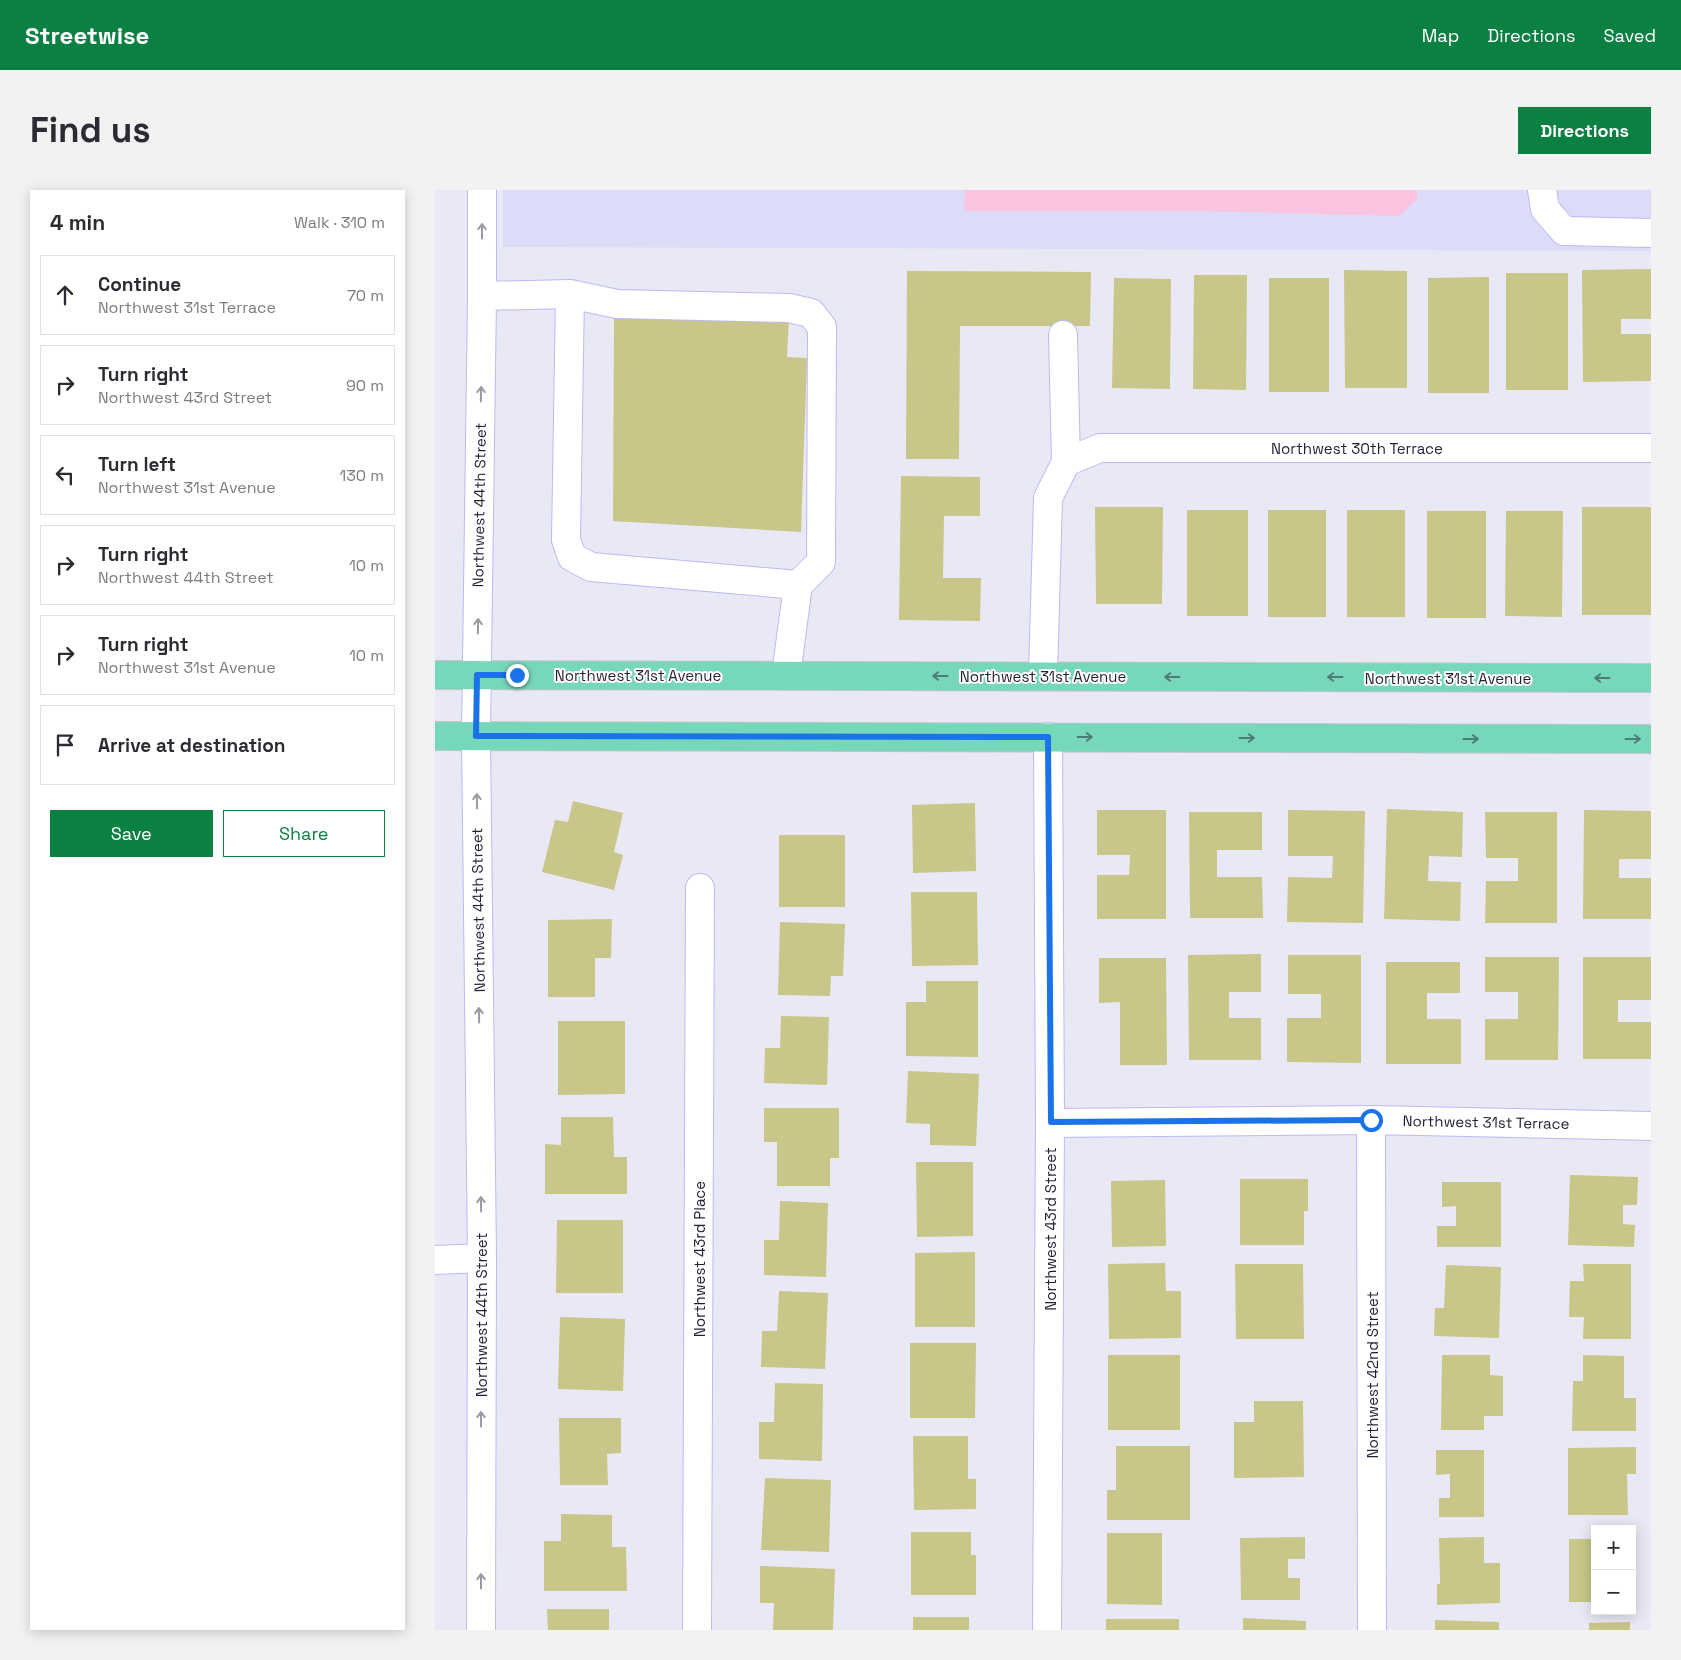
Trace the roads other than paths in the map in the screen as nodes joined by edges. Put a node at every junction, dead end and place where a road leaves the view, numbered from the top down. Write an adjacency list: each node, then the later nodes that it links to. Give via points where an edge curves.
1 (482, 190): 5 (street, Northwest 44th Street, one-way to 1)
2 (1542, 190): 3 (street, via 1545,209 1564,231)
3 (1651, 233)
4 (570, 294): 5 (street); 9 (street, via 566,540 572,557 591,567); 9 (street, via 617,304 789,308 811,313 822,327 821,562)
5 (482, 296): 11 (street, Northwest 44th Street, one-way to 5)
6 (1063, 335): 8 (street)
7 (1651, 448): 8 (street, Northwest 30th Terrace, via 1100,448)
8 (1066, 462): 13 (street, via 1049,498)
9 (798, 585): 12 (street)
10 (435, 675): 11 (main road, Northwest 31st Avenue)
11 (477, 675): 12 (main road, Northwest 31st Avenue); 16 (street, Northwest 44th Street)
12 (786, 675): 13 (main road, Northwest 31st Avenue, one-way to 12)
13 (1043, 676): 14 (main road, Northwest 31st Avenue, one-way to 13)
14 (1651, 678)
15 (435, 736): 16 (main road)
16 (476, 736): 17 (main road); 23 (street, Northwest 44th Street, one-way to 16)
17 (1048, 737): 18 (main road, one-way to 18); 21 (street, Northwest 43rd Street)
18 (1651, 739)
19 (700, 888): 26 (street, Northwest 43rd Place)
20 (1371, 1120): 21 (street, Northwest 31st Terrace); 22 (street, Northwest 31st Terrace); 28 (street, Northwest 42nd Street)
21 (1051, 1122): 27 (street, Northwest 43rd Street)
22 (1651, 1126)
23 (482, 1258): 24 (street); 25 (street, Northwest 44th Street, one-way to 23)
24 (435, 1260)
25 (481, 1630)
26 (697, 1630)
27 (1047, 1630)
28 (1372, 1630)

